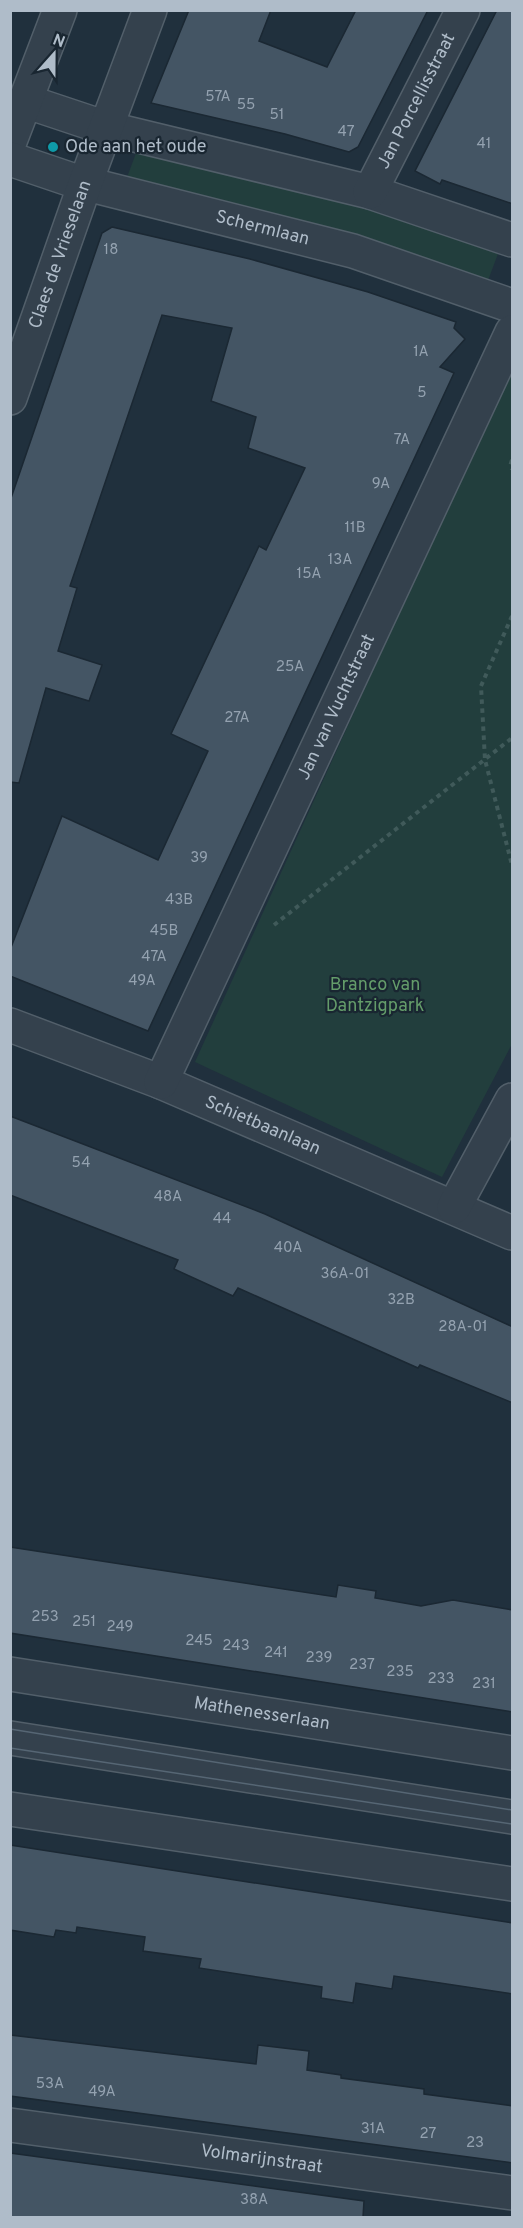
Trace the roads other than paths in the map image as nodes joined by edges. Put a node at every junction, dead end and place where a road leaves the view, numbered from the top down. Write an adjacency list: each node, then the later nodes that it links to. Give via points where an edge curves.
1 (60, 10): 4 (street)
2 (150, 10): 5 (street, Claes de Vrieselaan)
3 (463, 10): 9 (street, Jan Porcellisstraat)
4 (25, 101): 5 (street); 6 (street)
5 (106, 128): 8 (street, Claes de Vrieselaan); 9 (street)
6 (10, 141)
7 (10, 159): 8 (street, Schermlaan)
8 (85, 184): 11 (street, Schermlaan, via 353,251); 13 (street, Claes de Vrieselaan)
9 (370, 192): 10 (street)
10 (513, 240)
11 (513, 306)
12 (513, 332): 15 (street, Jan van Vuchtstraat)
13 (10, 398)
14 (10, 1024): 15 (street, Schietbaanlaan)
15 (161, 1082): 17 (street, Schietbaanlaan)
16 (513, 1100): 17 (street)
17 (454, 1207): 18 (street, Schietbaanlaan)
18 (513, 1233)
19 (10, 1674): 21 (street, Mathenesserlaan)
20 (10, 1738): 23 (street)
21 (513, 1753)
22 (10, 1809): 24 (street)
23 (513, 1817)
24 (513, 1884)
25 (10, 2126): 26 (street, Volmarijnstraat)
26 (513, 2193)

